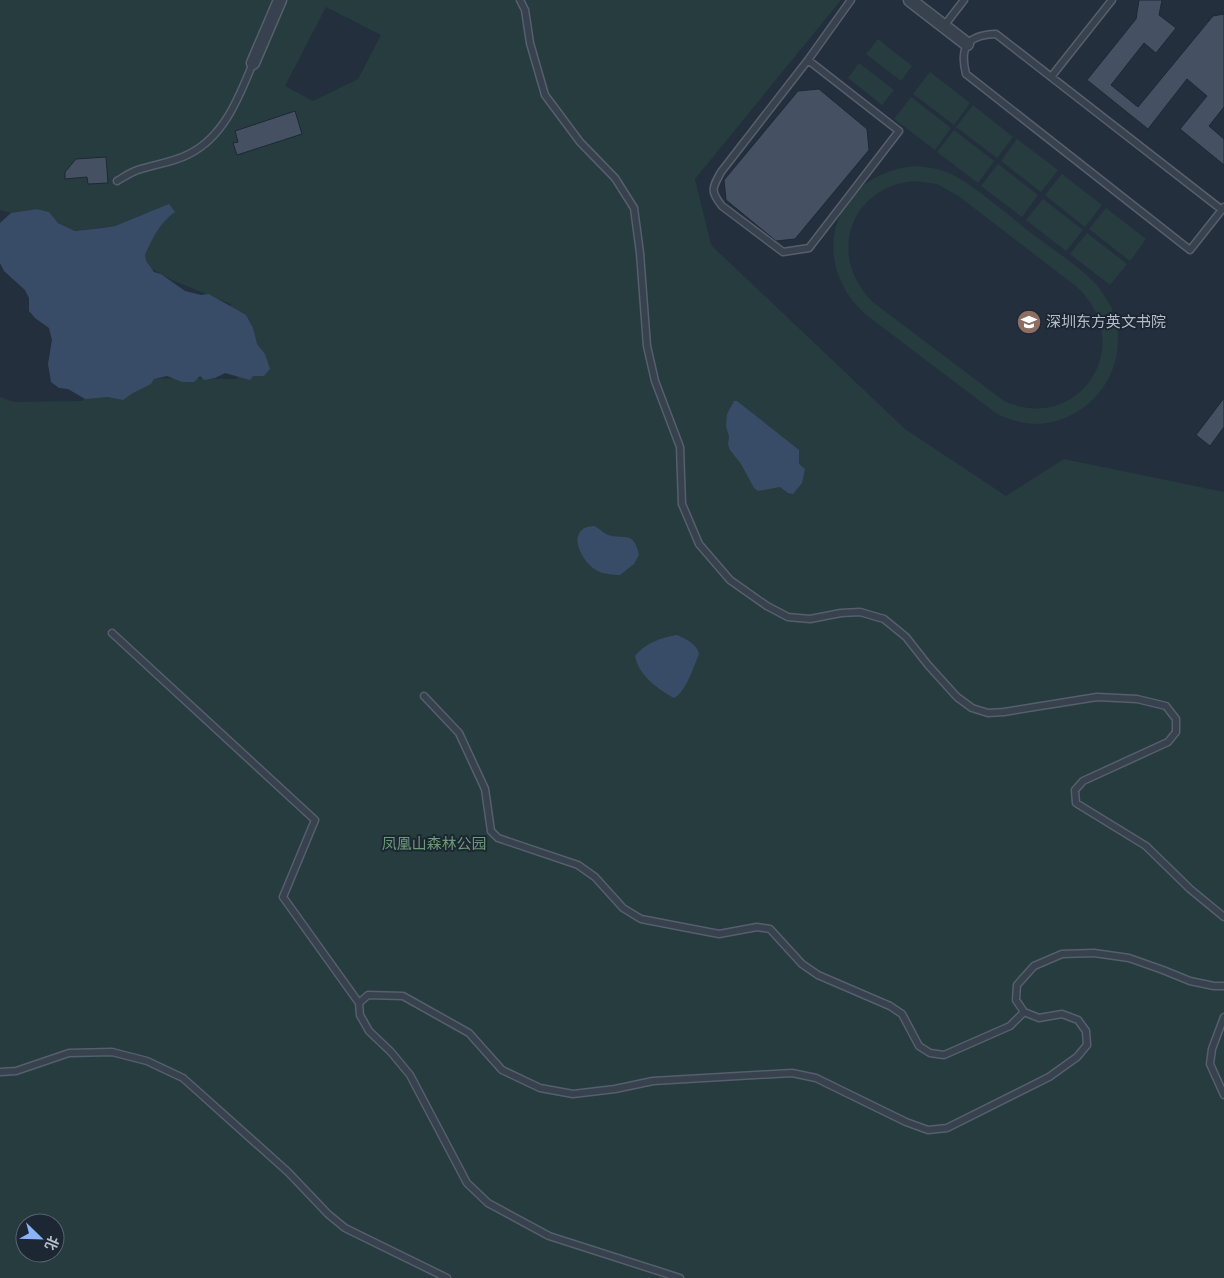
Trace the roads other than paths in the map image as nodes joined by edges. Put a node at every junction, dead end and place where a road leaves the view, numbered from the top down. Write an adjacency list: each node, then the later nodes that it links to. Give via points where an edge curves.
1 (280, 0): 10 (street)
2 (520, 0): 16 (lane, via 546,95 580,142 615,178 634,208 647,346 655,380 680,447 682,504 699,544 730,580 788,617 810,619 860,612 884,619 906,637 957,697 972,708 988,713 1004,712 1097,697 1137,699 1166,706 1176,719 1176,732 1168,742 1083,781 1074,790 1076,803 1146,846)
3 (851, 0): 9 (lane)
4 (910, 0): 7 (street)
5 (964, 0): 7 (lane)
6 (1112, 0): 11 (lane)
7 (944, 26): 8 (street)
8 (967, 44): 11 (lane, via 976,37 996,34); 13 (lane, via 963,56 966,74 1190,250)
9 (808, 60): 9 (lane, via 713,186 714,196 722,206 783,252 809,248 899,131)
10 (253, 64): 12 (lane, via 231,112 214,136 190,154 139,169)
11 (1051, 77): 13 (lane)
12 (117, 181)
13 (1223, 208)
14 (112, 633): 18 (lane, via 315,820 283,897)
15 (424, 696): 19 (lane, via 459,734 485,788 491,831 498,838 578,865 595,877 623,908 641,919 719,934 757,927 770,929 802,964 818,975 902,1014 920,1046 930,1054 944,1055 1010,1026)
16 (1224, 917)
17 (1224, 986): 19 (lane, via 1190,981 1129,958 1094,953 1062,954 1034,966 1017,985 1016,1000)
18 (359, 1003): 19 (lane, via 368,995 404,996 469,1033 502,1070 540,1088 573,1094 653,1081 792,1073 816,1078 928,1130 946,1128 1049,1078 1077,1057 1087,1045 1086,1031 1078,1020 1062,1014 1039,1018); 24 (lane, via 360,1014 369,1031 410,1075 467,1183 488,1203 548,1236)
19 (1024, 1012)
20 (1224, 1018): 22 (lane, via 1210,1064)
21 (0, 1072): 23 (lane, via 16,1071 69,1053 112,1052 147,1061 183,1078 345,1228)
22 (1224, 1095)
23 (447, 1278)
24 (680, 1278)

